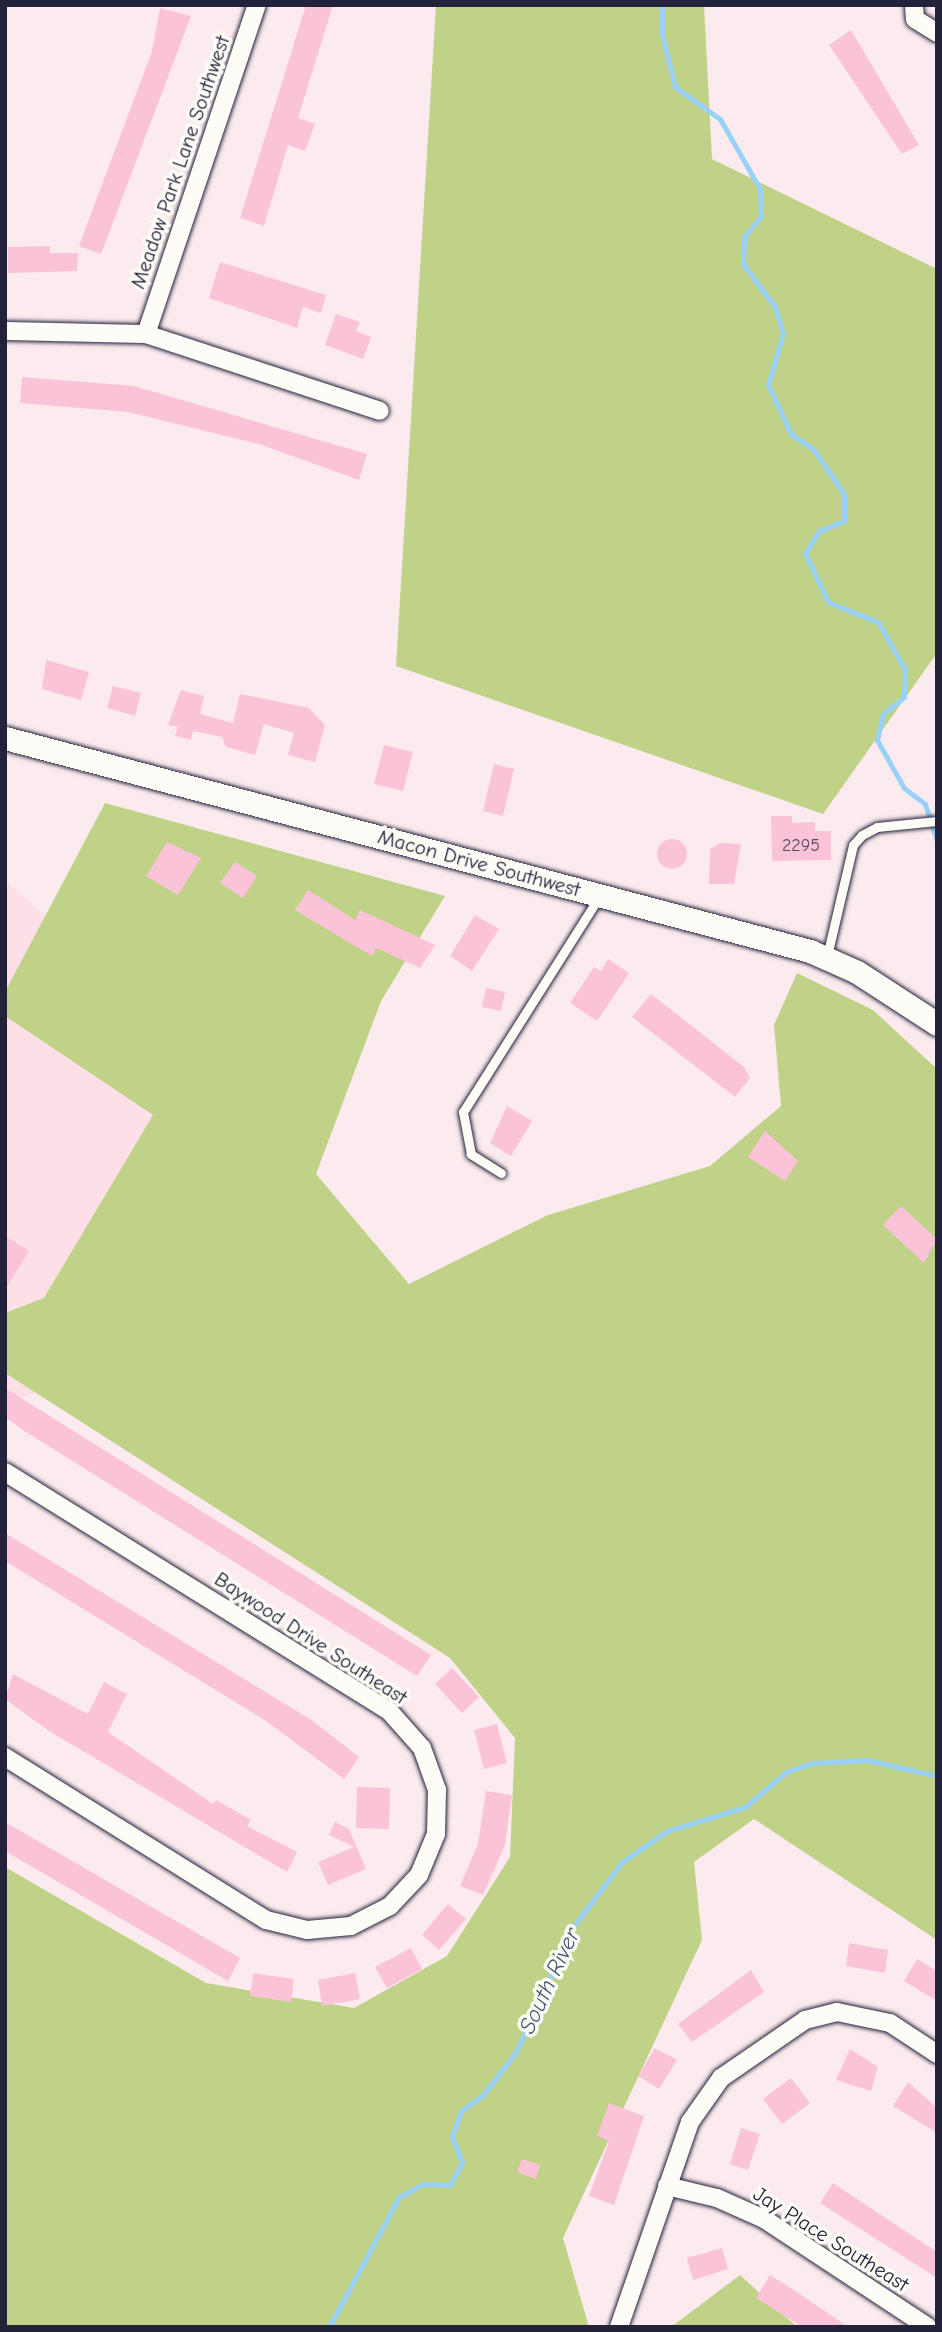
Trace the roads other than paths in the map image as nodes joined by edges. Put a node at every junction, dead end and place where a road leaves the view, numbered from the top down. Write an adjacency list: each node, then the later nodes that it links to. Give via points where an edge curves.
1 (257, 5): 5 (street, Meadow Park Lane Southwest)
2 (915, 12): 3 (street)
3 (937, 33)
4 (5, 331): 5 (street)
5 (146, 334): 6 (street)
6 (380, 411)
7 (5, 738): 9 (street, Macon Drive Southwest)
8 (937, 821): 10 (lane, via 877,827 853,845)
9 (600, 896): 10 (street, Macon Drive Southwest); 12 (lane, via 463,1112 462,1135 471,1154)
10 (826, 958): 11 (street, Macon Drive Southwest)
11 (937, 1024)
12 (500, 1173)
13 (5, 1472): 14 (street, Baywood Drive Southeast, via 390,1712 422,1748 437,1790 436,1834 419,1875 390,1906 351,1926 307,1930 266,1920)
14 (5, 1758)
15 (937, 2054): 16 (street, via 873,2016 837,2012 805,2020 721,2078 690,2122)
16 (667, 2186): 17 (street); 18 (street, Jay Place Southeast, via 717,2198 764,2219)
17 (619, 2327)
18 (928, 2327)

